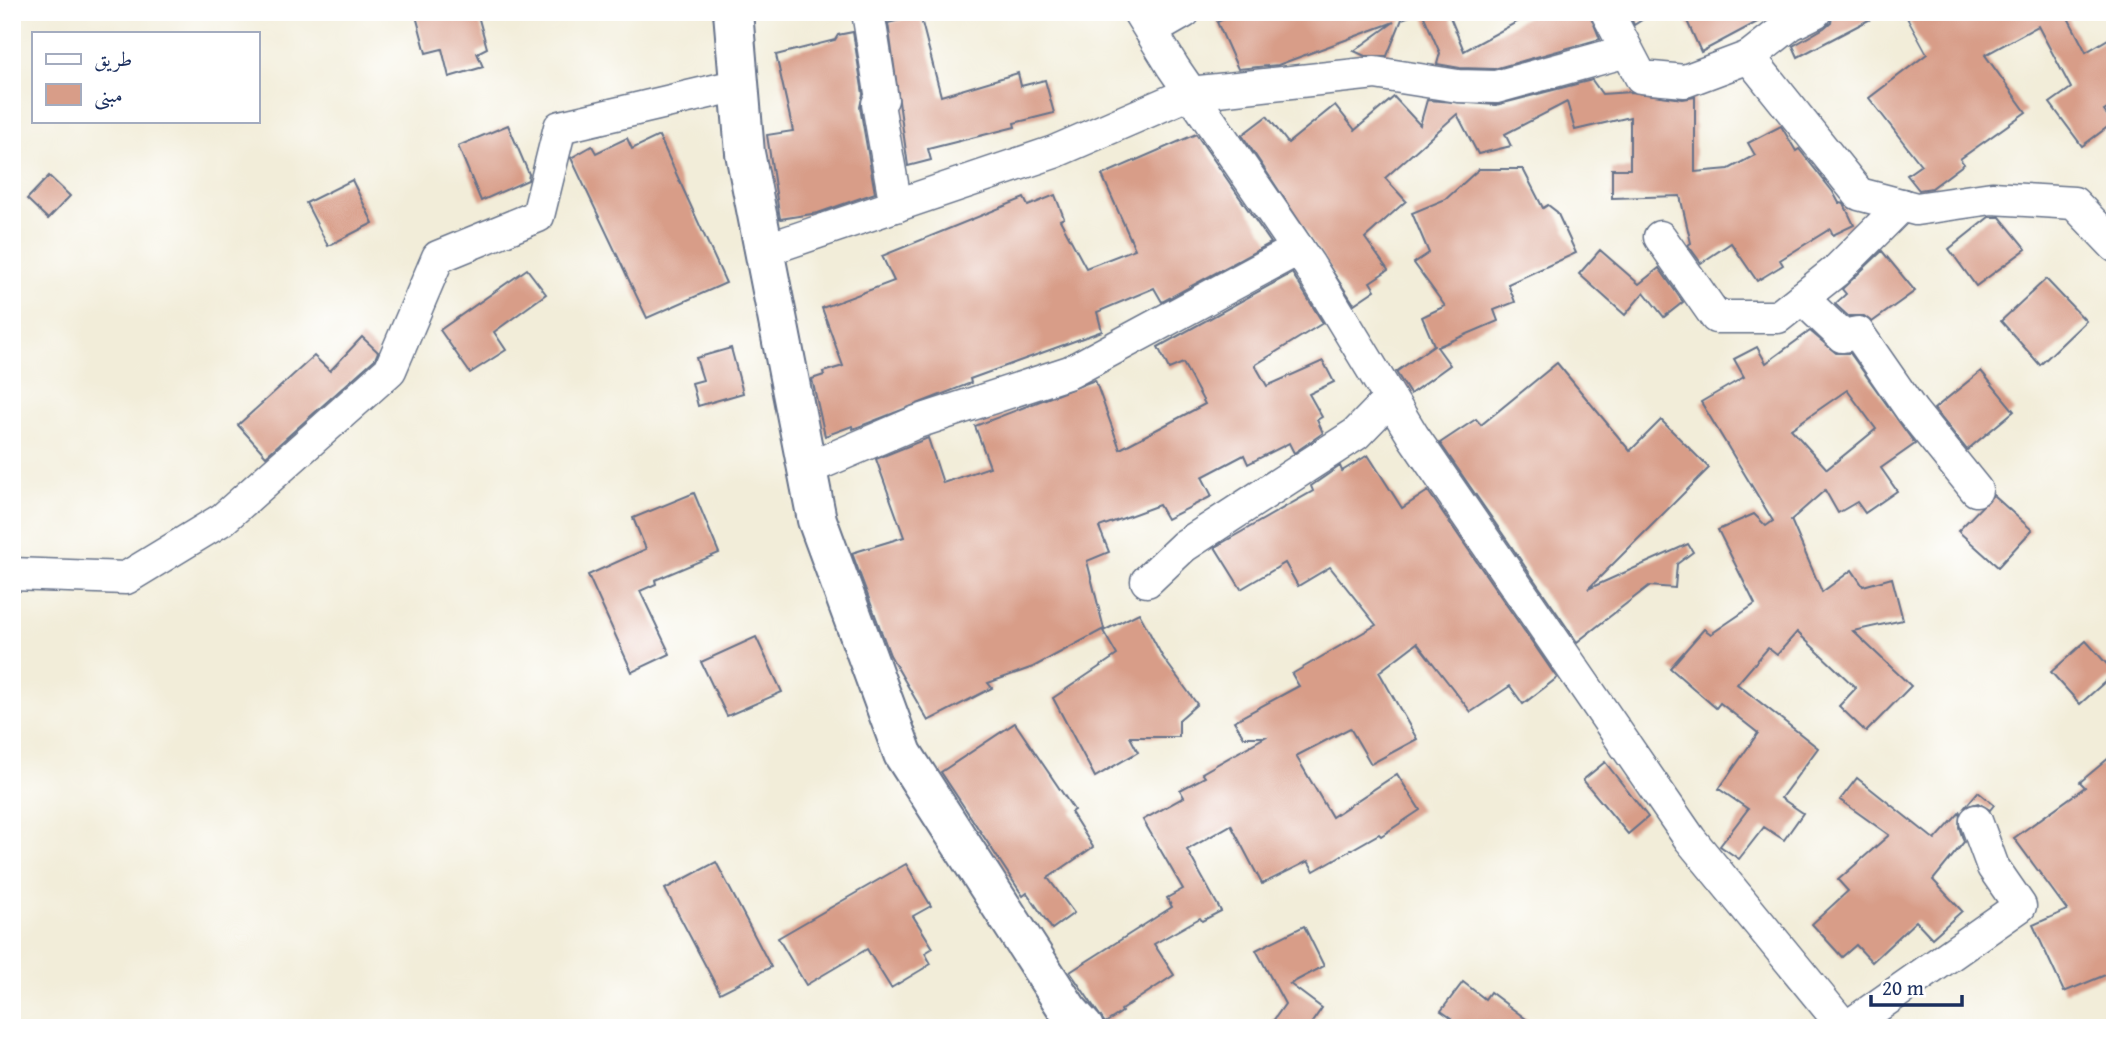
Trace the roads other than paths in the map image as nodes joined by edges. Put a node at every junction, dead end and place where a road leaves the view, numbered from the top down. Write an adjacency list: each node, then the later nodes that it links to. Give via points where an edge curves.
1 (733, 12): 9 (street)
2 (868, 12): 12 (street)
3 (1184, 12): 6 (street)
4 (1607, 12): 7 (street)
5 (1815, 12): 8 (street, via 1791,24)
6 (1145, 22): 10 (street)
7 (1627, 51): 8 (street, via 1641,77 1685,81); 10 (street, via 1496,87 1375,73)
8 (1749, 57): 11 (street, via 1859,194)
9 (739, 85): 16 (street, via 745,153); 21 (street, via 560,127 538,216 438,257 390,370 223,519 126,578)
10 (1190, 93): 12 (street, via 1054,152); 15 (street)
11 (1902, 205): 14 (street, via 1916,209 1992,198 2074,203); 17 (street)
12 (896, 206): 16 (street)
13 (1660, 237): 17 (street, via 1716,317 1778,317)
14 (2115, 246)
15 (1298, 249): 18 (street); 19 (street, via 1070,372 917,422)
16 (765, 250): 19 (street)
17 (1802, 298): 20 (street, via 1842,336 1858,333 1912,411)
18 (1391, 399): 22 (street, via 1356,434 1184,546); 25 (street, via 1690,839)
19 (807, 469): 24 (street, via 817,520 903,754)
20 (1976, 490)
21 (12, 574)
22 (1147, 581)
23 (1976, 821): 25 (street, via 1993,867 2020,906)
24 (1084, 1028)
25 (1846, 1028)

